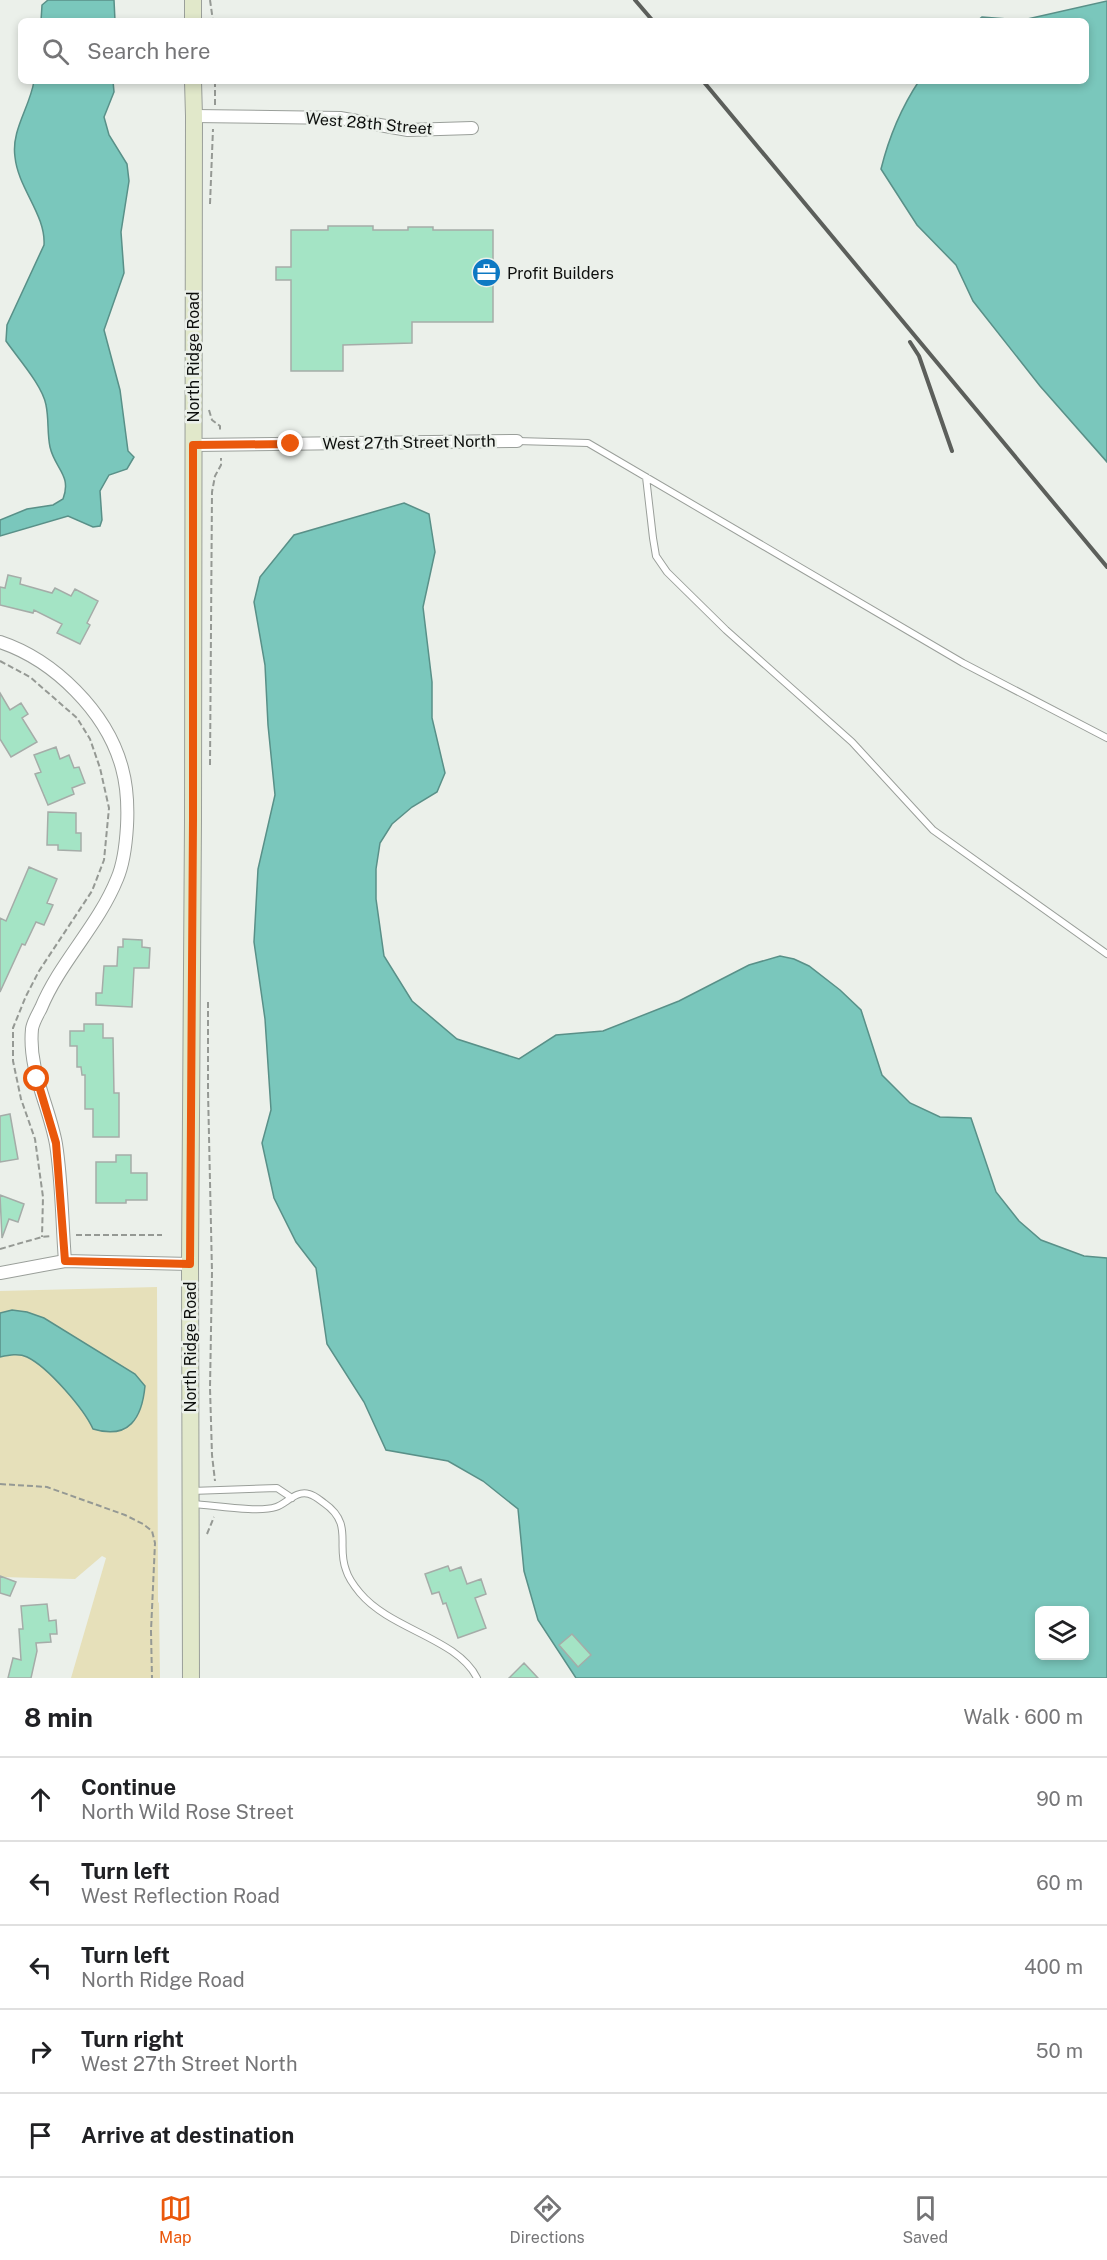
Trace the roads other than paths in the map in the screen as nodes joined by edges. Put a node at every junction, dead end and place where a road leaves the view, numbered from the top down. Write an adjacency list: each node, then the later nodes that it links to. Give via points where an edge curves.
1 (193, 0): 2 (main road)
2 (193, 18)
3 (193, 84): 4 (main road, North Ridge Road)
4 (194, 116): 5 (street, West 28th Street, via 340,118 408,130); 7 (main road, North Ridge Road)
5 (471, 128)
6 (517, 441): 7 (street, West 27th Street North); 8 (lane, via 588,443)
7 (193, 445): 13 (main road, North Ridge Road)
8 (646, 477): 10 (lane, via 963,663); 11 (lane, via 654,548 667,572 852,742 933,830)
9 (0, 642): 12 (street, via 58,673 89,704 122,767 128,806 118,878 47,994 33,1027 37,1079 56,1143)
10 (1107, 738)
11 (1107, 954)
12 (65, 1261): 13 (street); 14 (street)
13 (190, 1264): 15 (main road, North Ridge Road)
14 (0, 1273)
15 (190, 1497): 16 (lane, via 215,1490 277,1488); 16 (lane, via 215,1505 275,1508); 17 (main road, North Ridge Road)
16 (292, 1498): 18 (lane, via 309,1494 336,1515 344,1536 346,1570 360,1593 384,1614 447,1647)
17 (190, 1678)
18 (477, 1678)

